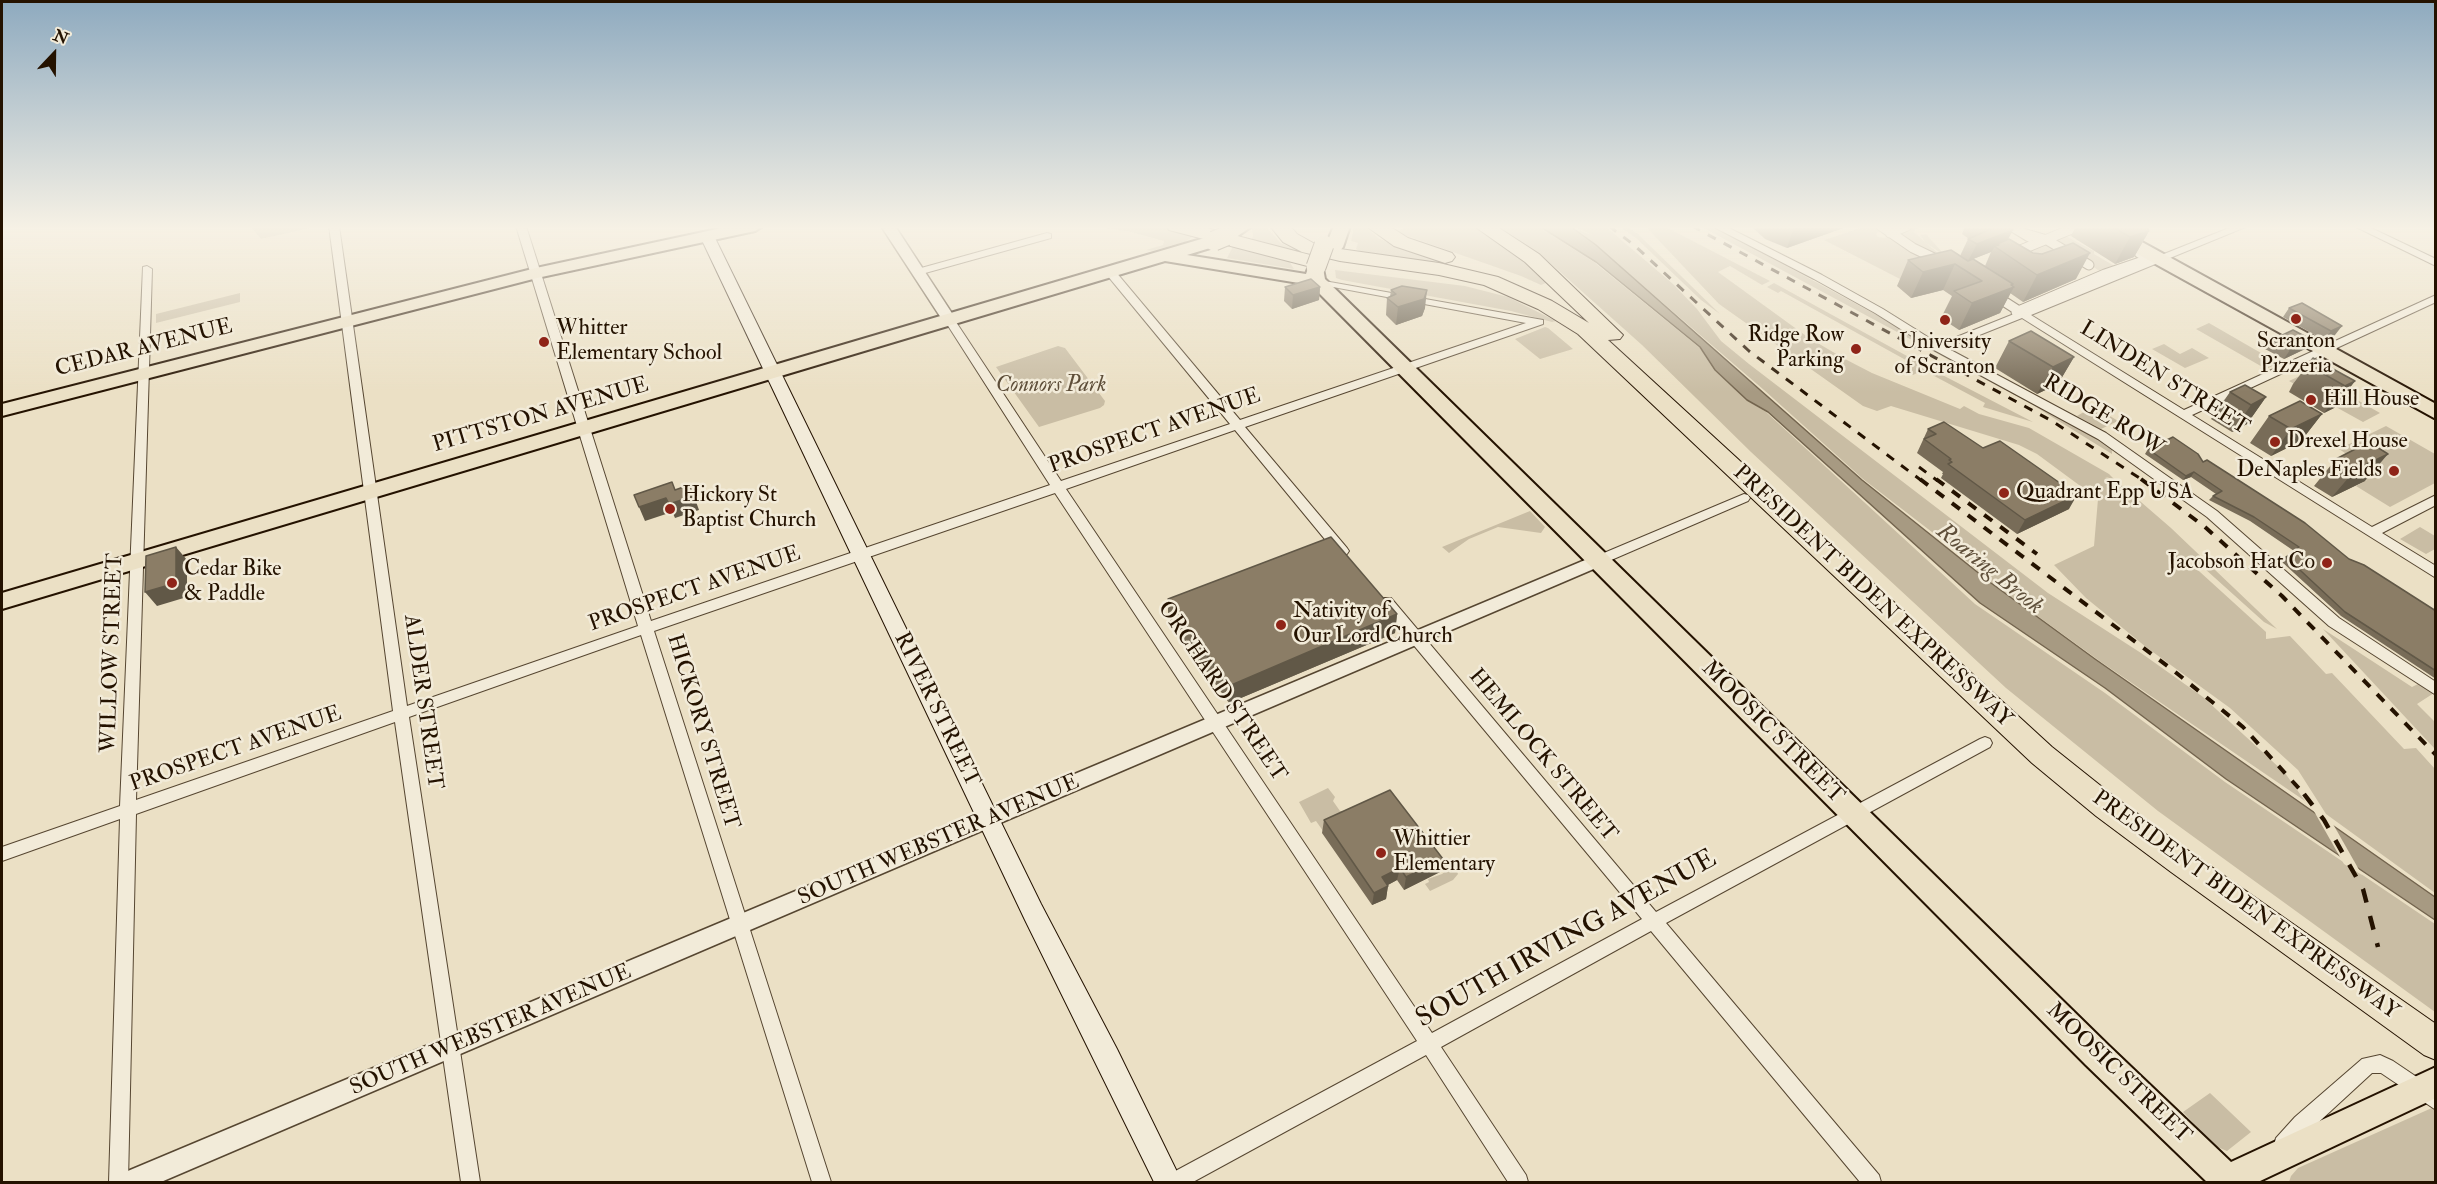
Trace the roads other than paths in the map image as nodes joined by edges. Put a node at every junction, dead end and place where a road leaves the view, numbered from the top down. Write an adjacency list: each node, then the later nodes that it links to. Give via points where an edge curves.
1 (147, 281): 30 (street, WILLOW STREET)
2 (342, 281): 23 (street, ALDER STREET)
3 (504, 281): 23 (main road, CEDAR AVENUE)
4 (539, 281): 35 (street, HICKORY STREET)
5 (729, 281): 29 (main road, RIVER STREET)
6 (924, 281): 24 (street, ORCHARD STREET)
7 (1084, 281): 24 (main road, PITTSTON AVENUE)
8 (1119, 281): 34 (street)
9 (1328, 281): 28 (main road, MOOSIC STREET)
10 (1367, 281): 22 (street)
11 (1460, 281): 22 (highway, via 1524,298)
12 (1488, 281): 22 (highway, PRESIDENT BIDEN EXPRESSWAY, via 1520,292)
13 (1516, 281): 27 (highway, PRESIDENT BIDEN EXPRESSWAY, via 1554,299 1595,326)
14 (1557, 281): 27 (highway)
15 (1824, 281): 25 (street, RIDGE ROW)
16 (2089, 281): 21 (street)
17 (2102, 281): 21 (street)
18 (2198, 281): 26 (main road)
19 (1983, 288): 21 (street)
20 (2436, 298): 26 (street)
21 (2019, 312): 25 (street); 33 (street, LINDEN STREET)
22 (1549, 317): 28 (street, PROSPECT AVENUE); 62 (highway, PRESIDENT BIDEN EXPRESSWAY, via 1585,330 1607,349 1997,715 2067,775 2173,856)
23 (348, 321): 30 (main road, CEDAR AVENUE); 37 (street, ALDER STREET)
24 (950, 321): 29 (main road, PITTSTON AVENUE); 36 (street, ORCHARD STREET)
25 (1938, 348): 50 (street, RIDGE ROW, via 2127,452 2212,514 2334,622)
26 (2322, 350): 32 (main road); 33 (street)
27 (1639, 364): 60 (highway, PRESIDENT BIDEN EXPRESSWAY, via 1983,688 2044,740 2233,887)
28 (1405, 369): 34 (street, PROSPECT AVENUE); 44 (main road, MOOSIC STREET)
29 (774, 373): 35 (main road, PITTSTON AVENUE); 41 (main road, RIVER STREET)
30 (144, 374): 31 (main road, CEDAR AVENUE); 43 (street, WILLOW STREET)
31 (2, 410)
32 (2436, 413)
33 (2182, 415): 40 (street, LINDEN STREET)
34 (1238, 427): 36 (street, PROSPECT AVENUE); 42 (street)
35 (585, 428): 37 (main road, PITTSTON AVENUE); 48 (street, HICKORY STREET)
36 (1058, 487): 41 (street, PROSPECT AVENUE); 52 (street, ORCHARD STREET)
37 (372, 491): 43 (main road, PITTSTON AVENUE); 51 (street, ALDER STREET)
38 (1744, 498): 44 (street, SOUTH WEBSTER AVENUE)
39 (2436, 499): 40 (street)
40 (2372, 533): 45 (street, LINDEN STREET)
41 (860, 555): 48 (street, PROSPECT AVENUE); 56 (main road, RIVER STREET)
42 (1349, 560)
43 (138, 561): 47 (main road, PITTSTON AVENUE); 54 (street, WILLOW STREET)
44 (1597, 561): 49 (street, SOUTH WEBSTER AVENUE); 55 (main road, MOOSIC STREET)
45 (2436, 573)
46 (1376, 590): 49 (street, HEMLOCK STREET)
47 (2, 601)
48 (647, 628): 51 (street, PROSPECT AVENUE); 59 (street, HICKORY STREET)
49 (1418, 639): 52 (street, SOUTH WEBSTER AVENUE); 58 (street, HEMLOCK STREET)
50 (2436, 690)
51 (402, 715): 54 (street, PROSPECT AVENUE); 63 (street, ALDER STREET)
52 (1214, 723): 56 (street, SOUTH WEBSTER AVENUE); 61 (street, ORCHARD STREET)
53 (1985, 743): 55 (street, SOUTH IRVING AVENUE)
54 (129, 809): 57 (street, PROSPECT AVENUE); 66 (street, WILLOW STREET)
55 (1853, 813): 58 (street, SOUTH IRVING AVENUE); 74 (main road, MOOSIC STREET)
56 (990, 819): 59 (street, SOUTH WEBSTER AVENUE); 70 (main road, RIVER STREET)
57 (2, 854)
58 (1654, 922): 61 (street, SOUTH IRVING AVENUE); 73 (street, HEMLOCK STREET)
59 (740, 925): 63 (street, SOUTH WEBSTER AVENUE); 69 (street, HICKORY STREET)
60 (2436, 1027)
61 (1429, 1044): 71 (street, SOUTH IRVING AVENUE); 72 (street, ORCHARD STREET)
62 (2436, 1044)
63 (451, 1048): 67 (street, SOUTH WEBSTER AVENUE); 68 (street, ALDER STREET)
64 (2430, 1091): 65 (main road); 65 (street, via 2380,1064 2368,1065 2302,1124)
65 (2272, 1158): 74 (main road)
66 (118, 1182)
67 (132, 1182)
68 (471, 1182)
69 (822, 1182)
70 (1168, 1182)
71 (1175, 1182)
72 (1519, 1182)
73 (1872, 1182)
74 (2228, 1182)

